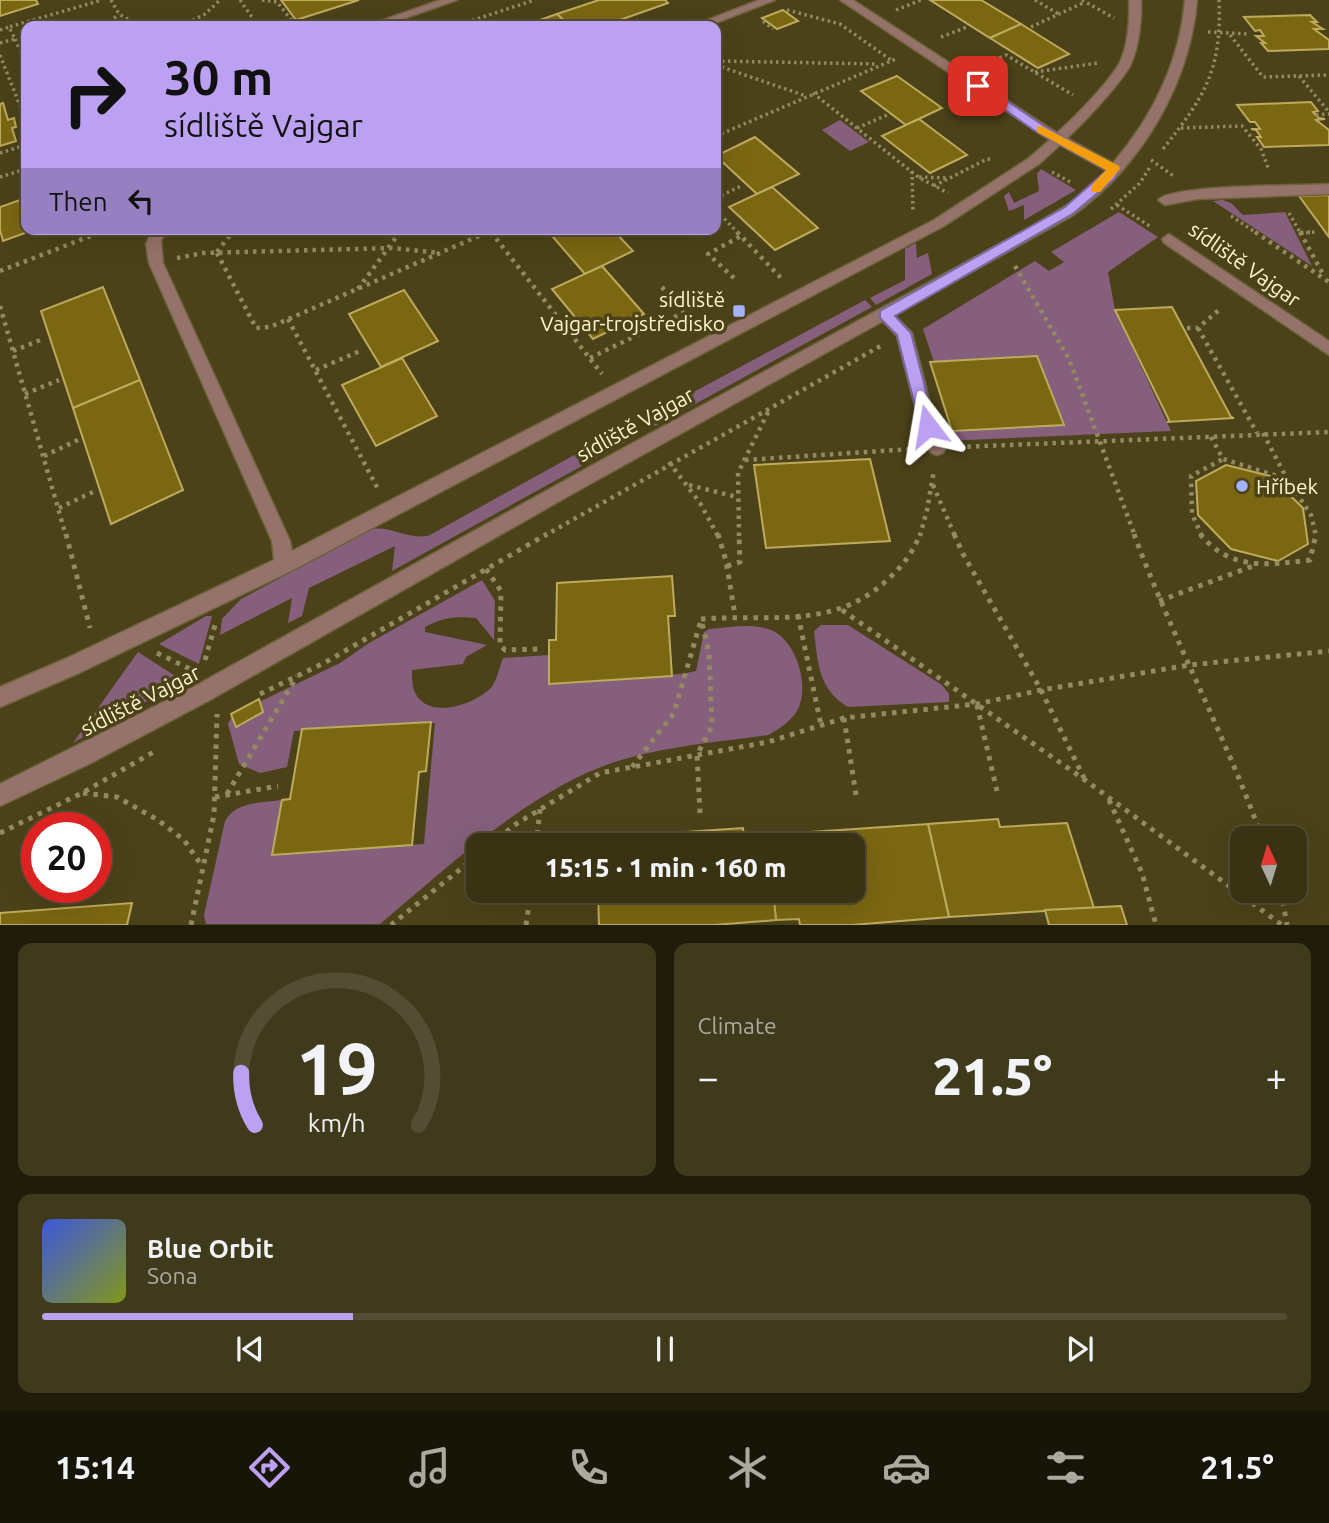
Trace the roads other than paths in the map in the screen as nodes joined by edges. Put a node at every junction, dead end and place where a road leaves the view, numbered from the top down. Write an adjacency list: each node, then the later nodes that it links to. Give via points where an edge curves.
1 (451, 0): 6 (street)
2 (846, 0): 8 (street)
3 (1135, 0): 8 (street, sídliště Vajgar, via 1125,64)
4 (1191, 0): 9 (street, sídliště Vajgar, via 1179,68 1131,150)
5 (772, 3): 7 (street)
6 (387, 21)
7 (714, 21)
8 (1060, 141): 9 (street); 17 (street, sídliště Vajgar, via 939,223)
9 (1114, 169): 14 (street, sídliště Vajgar, via 1070,210)
10 (1329, 189): 11 (street, via 1198,194)
11 (1165, 200)
12 (155, 235): 17 (street, via 156,263 281,541)
13 (1170, 239): 15 (street, sídliště Vajgar)
14 (885, 315): 16 (street, via 904,333); 19 (street, sídliště Vajgar, via 654,439 207,691)
15 (1329, 349)
16 (937, 448)
17 (284, 565): 18 (street, sídliště Vajgar)
18 (0, 697)
19 (0, 795)

